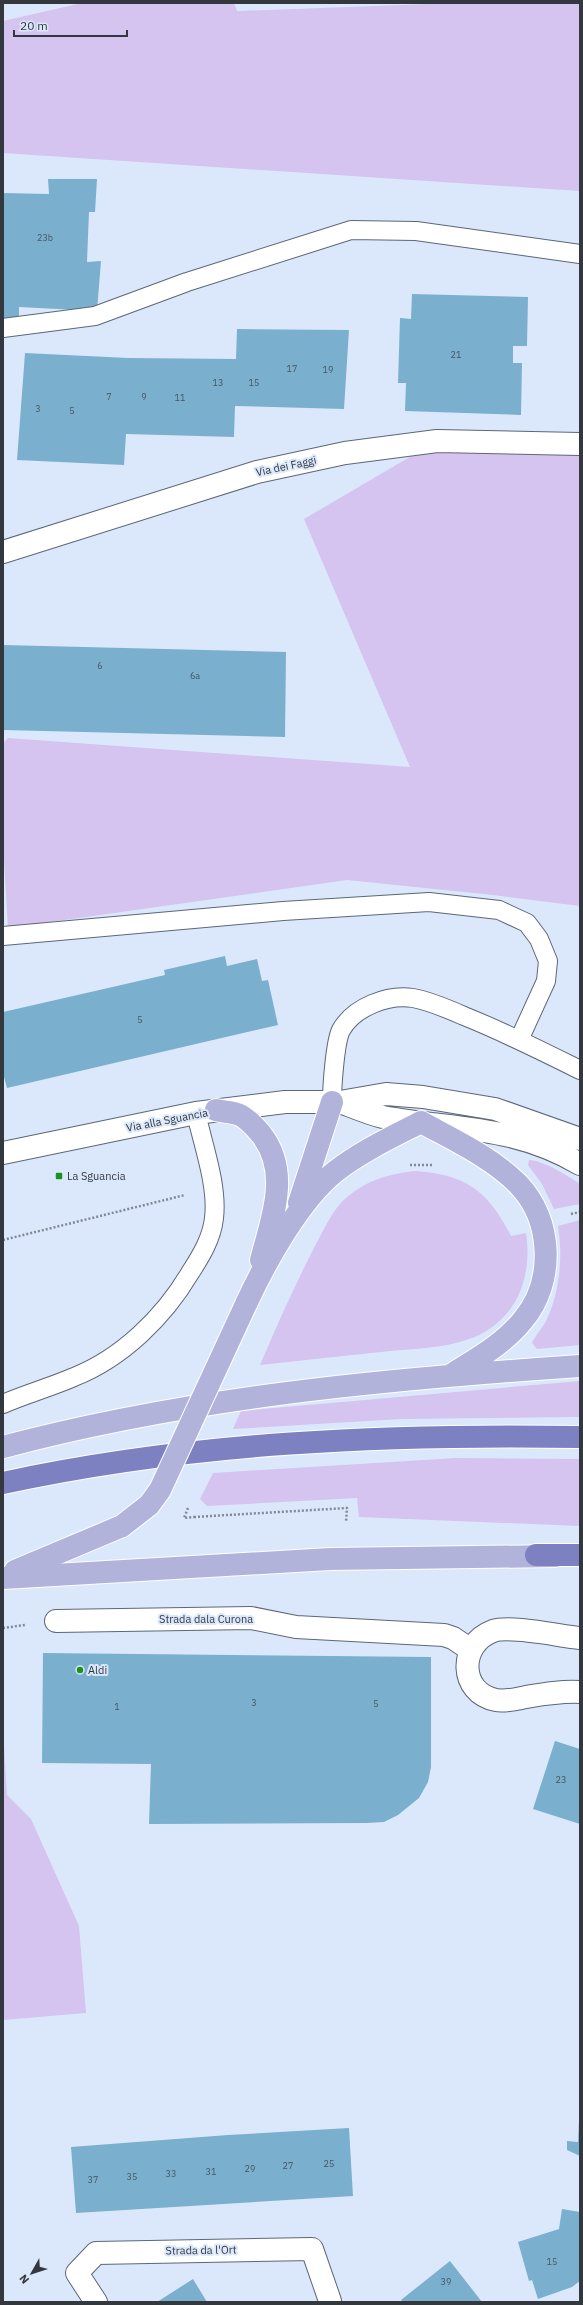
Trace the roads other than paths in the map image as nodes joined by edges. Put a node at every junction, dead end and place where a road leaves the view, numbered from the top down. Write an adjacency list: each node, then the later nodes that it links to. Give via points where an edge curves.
1 (580, 254): 2 (lane, via 416,231 351,230 187,282 95,316)
2 (3, 328)
3 (580, 444): 4 (street, Via dei Faggi, via 437,441 345,453 257,472)
4 (3, 552)
5 (3, 936): 6 (lane, via 283,911 421,902 499,910 527,923 539,939 548,961 546,981)
6 (519, 1040): 7 (lane); 8 (lane, via 454,1012 412,998 395,997 380,1001 367,1006 341,1030 332,1079)
7 (580, 1070)
8 (336, 1102): 9 (street, Via alla Sguancia, via 285,1102); 10 (street, via 382,1117); 11 (street, Via alla Sguancia, via 386,1094 451,1102 502,1111); 14 (main road)
9 (206, 1112): 12 (street, Via alla Sguancia); 15 (main road, via 241,1115 254,1126 271,1152 278,1174 278,1190); 18 (lane, via 215,1198 214,1219 209,1240 183,1285 152,1323 114,1355 75,1377)
10 (421, 1122): 13 (street, via 516,1136); 14 (main road, via 382,1141 335,1171 319,1186); 17 (main road, via 503,1171 531,1202 540,1222 546,1246 541,1287 523,1320 484,1355)
11 (580, 1139)
12 (3, 1153)
13 (580, 1164)
14 (292, 1221): 15 (main road)
15 (256, 1283): 25 (main road, bridge, via 165,1481 149,1505 122,1526)
16 (580, 1366): 17 (main road)
17 (451, 1375): 20 (main road, via 287,1393 167,1411 57,1432)
18 (3, 1404)
19 (580, 1437): 21 (highway, via 342,1440 235,1448 124,1462)
20 (3, 1447)
21 (3, 1483)
22 (580, 1554): 23 (highway)
23 (536, 1555): 24 (main road); 25 (main road, via 330,1559)
24 (580, 1558)
25 (3, 1577)
26 (56, 1620): 28 (street, Strada dala Curona, via 251,1618 296,1627 444,1635)
27 (580, 1638): 28 (street, via 499,1630 482,1637)
28 (471, 1650): 29 (street, via 467,1660 468,1677 480,1693 490,1698 500,1701 555,1692)
29 (580, 1692)
30 (96, 2302): 31 (street, Strada da l'Ort, via 77,2273 96,2253 312,2249)
31 (330, 2302)

